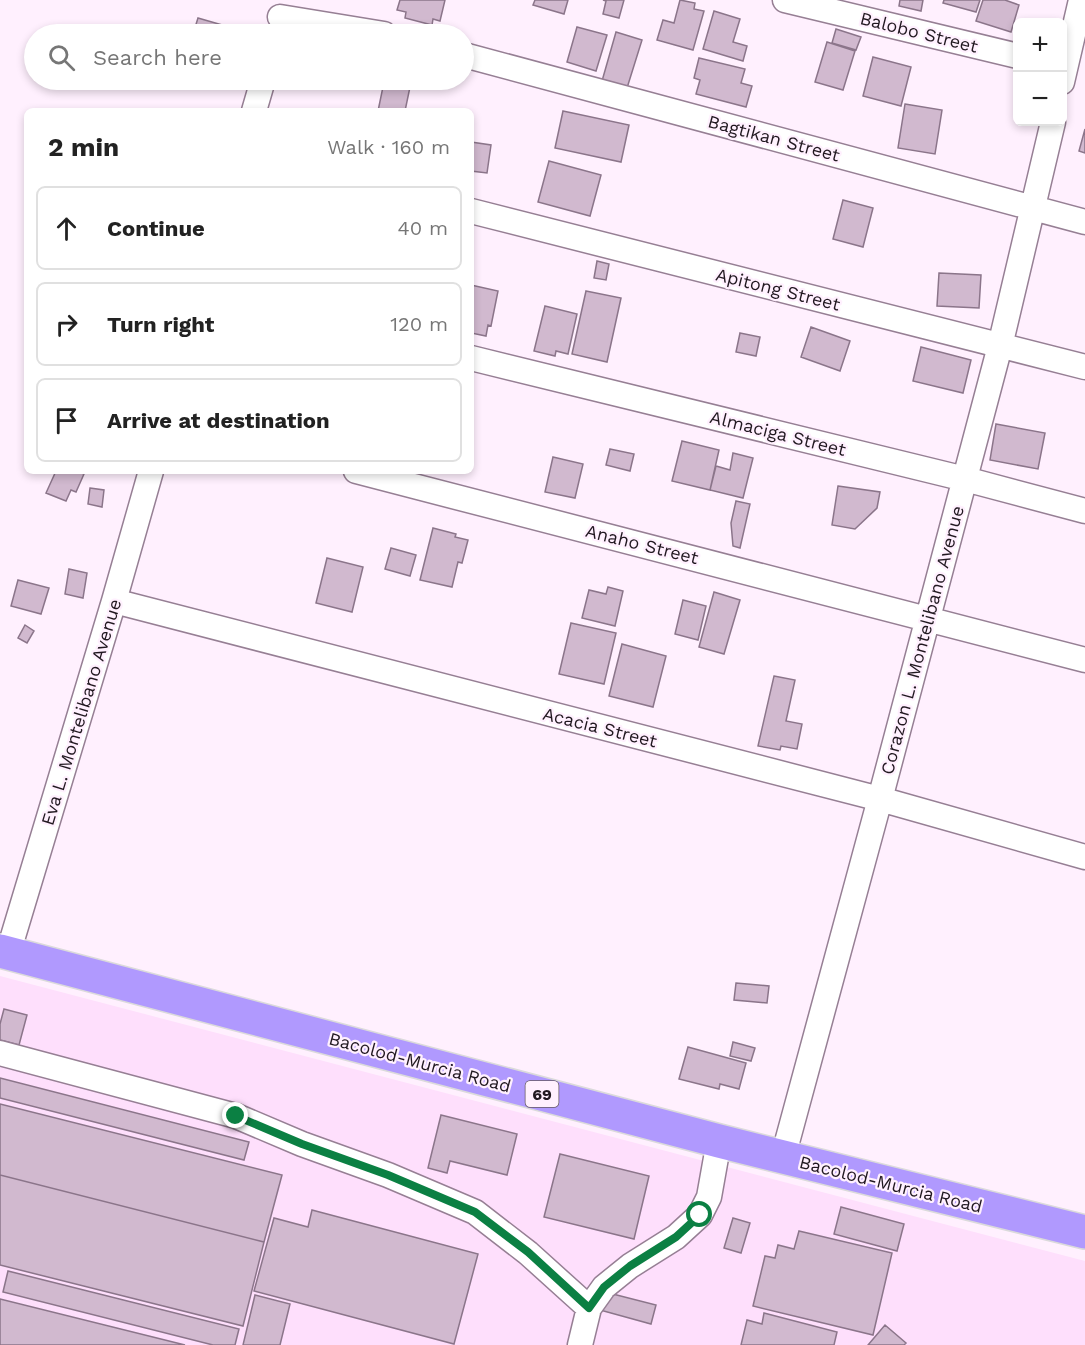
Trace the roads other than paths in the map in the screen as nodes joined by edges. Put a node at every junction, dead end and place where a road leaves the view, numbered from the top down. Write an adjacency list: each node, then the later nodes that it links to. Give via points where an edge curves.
1 (785, 0): 5 (street, Balobo Street)
2 (1081, 0): 7 (street)
3 (280, 17): 4 (street)
4 (323, 24)
5 (1013, 55)
6 (474, 58): 11 (street, Bagtikan Street)
7 (1069, 72)
8 (260, 90): 9 (street)
9 (256, 108)
10 (1052, 126): 11 (street, Corazon L. Montelibano Avenue)
11 (1032, 207): 13 (street, Bagtikan Street); 14 (street, Corazon L. Montelibano Avenue)
12 (474, 212): 14 (street, Apitong Street)
13 (1085, 222)
14 (1000, 346): 16 (street, Apitong Street); 19 (street, Corazon L. Montelibano Avenue)
15 (474, 359): 19 (street, Almaciga Street)
16 (1085, 367)
17 (150, 474): 21 (street, Eva L. Montelibano Avenue)
18 (368, 474): 22 (street, Anaho Street)
19 (964, 479): 20 (street, Almaciga Street); 22 (street, Corazon L. Montelibano Avenue)
20 (1085, 511)
21 (114, 602): 24 (street, Acacia Street); 26 (street, Eva L. Montelibano Avenue)
22 (928, 618): 23 (street, Anaho Street); 24 (street, Corazon L. Montelibano Avenue)
23 (1085, 660)
24 (880, 799): 25 (street, Acacia Street); 29 (street, Corazon L. Montelibano Avenue)
25 (1085, 857)
26 (4, 952): 28 (highway, Bacolod-Murcia Road / 69)
27 (0, 1053): 31 (street, via 236,1116 475,1212 528,1252)
28 (719, 1141): 29 (highway, Bacolod-Murcia Road / 69); 31 (street, via 710,1197 700,1215 676,1237 604,1287)
29 (783, 1157): 30 (highway, Bacolod-Murcia Road / 69)
30 (1085, 1232)
31 (589, 1308): 32 (street)
32 (579, 1345)

